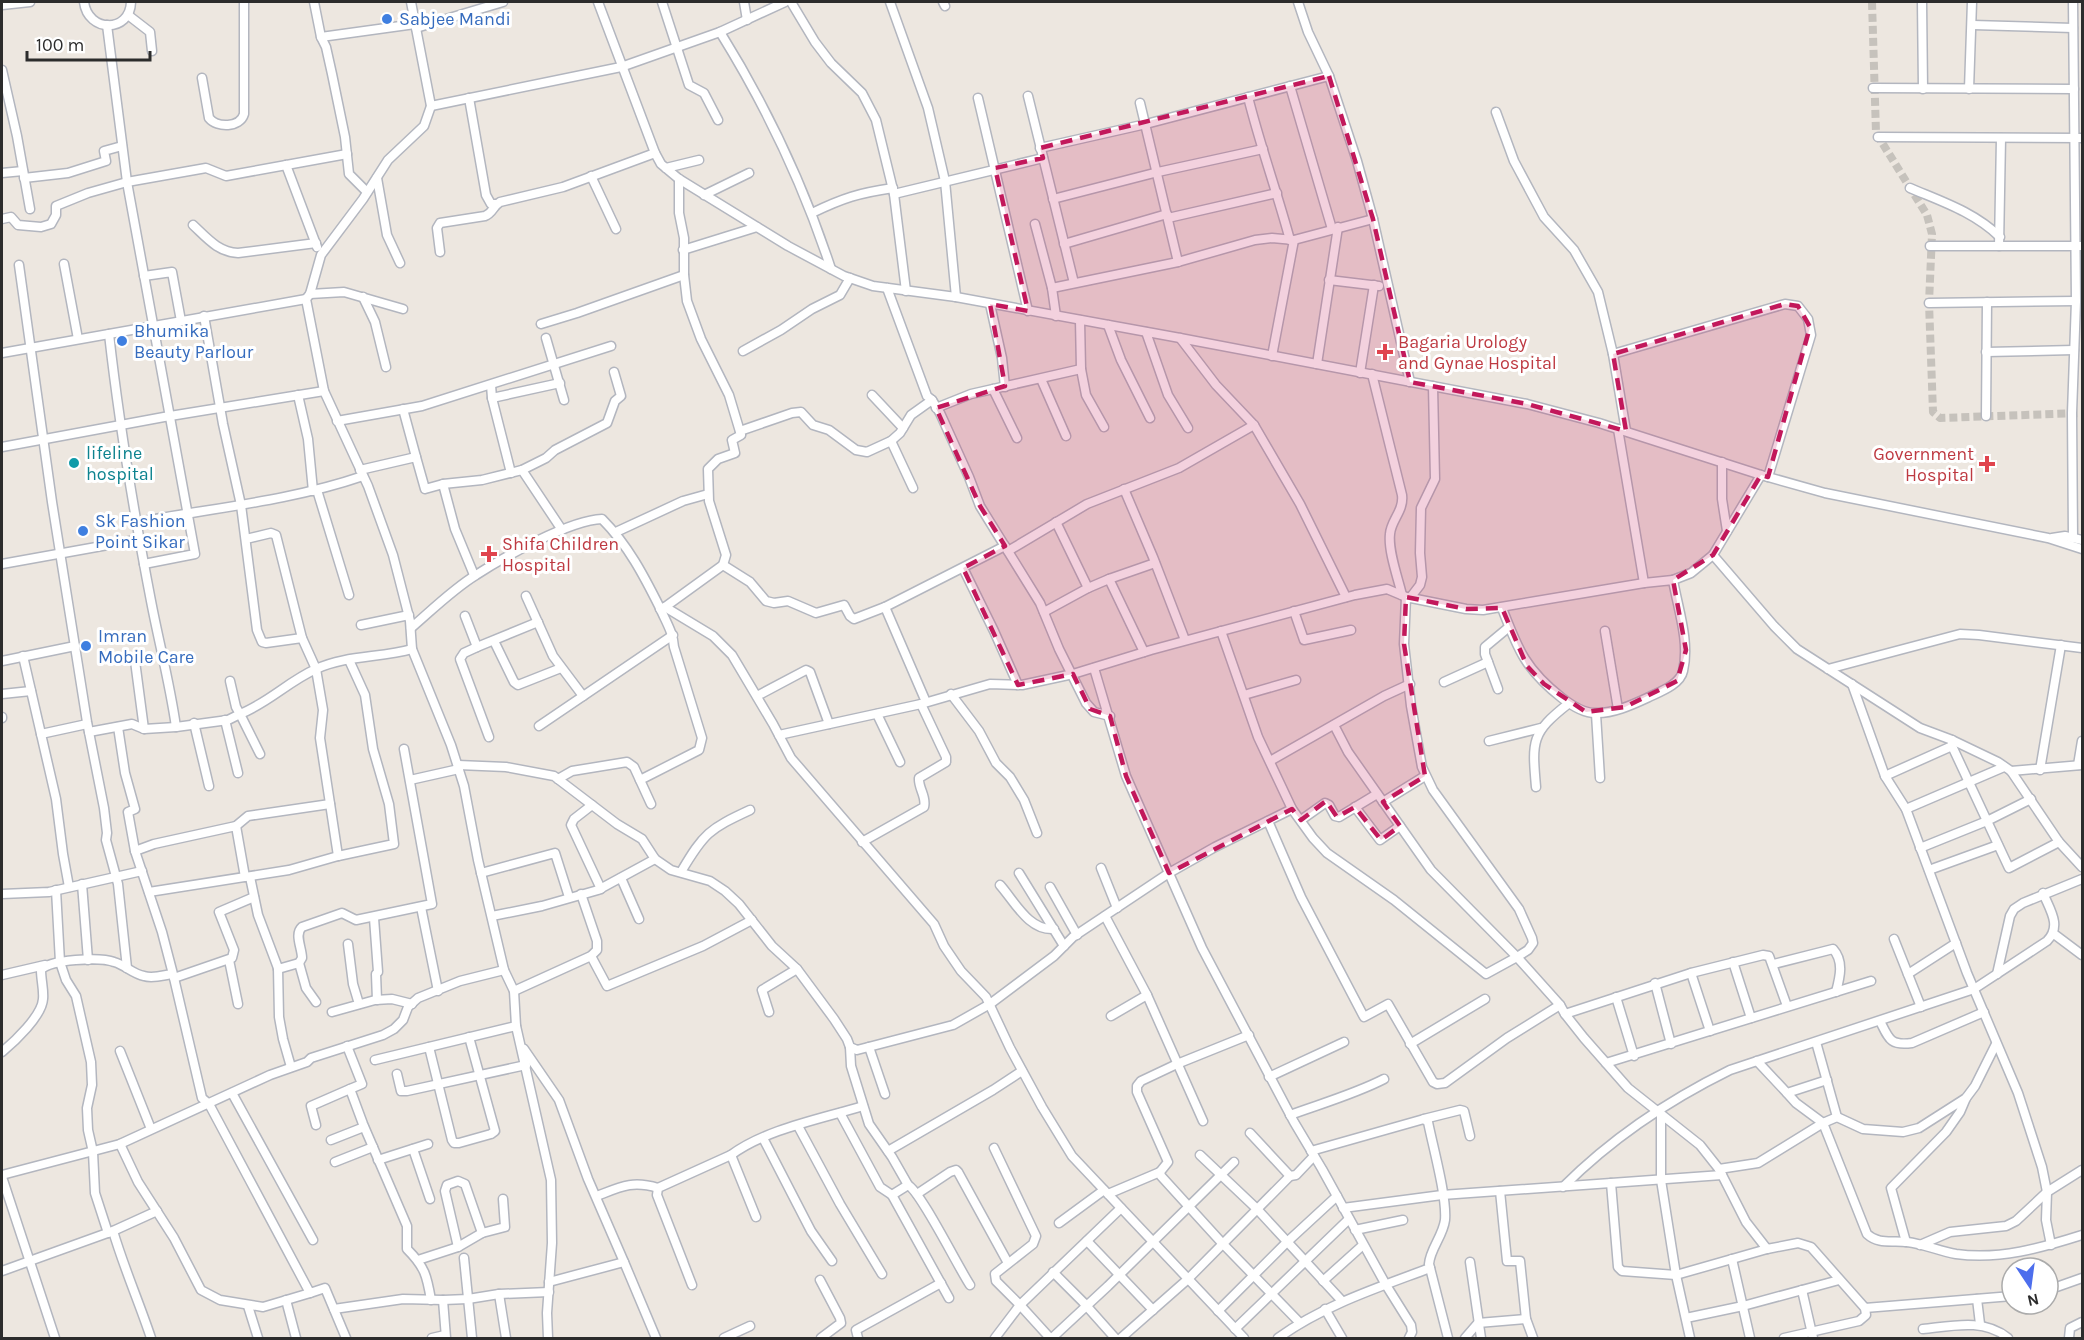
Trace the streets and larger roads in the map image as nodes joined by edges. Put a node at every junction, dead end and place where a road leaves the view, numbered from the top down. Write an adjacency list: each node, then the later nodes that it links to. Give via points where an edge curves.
1 (30, 2): 18 (street)
2 (84, 2): 21 (street, via 94,22)
3 (131, 2): 19 (street)
4 (244, 2): 32 (street, via 242,120 233,124 212,122)
5 (314, 2): 26 (street)
6 (411, 2): 23 (street)
7 (503, 2): 23 (street)
8 (598, 2): 29 (street)
9 (662, 2): 27 (street)
10 (744, 2): 20 (street)
11 (785, 2): 20 (street)
12 (791, 2): 70 (street, via 821,51 870,106)
13 (890, 2): 67 (street, via 928,108)
14 (1298, 2): 31 (street)
15 (1922, 2): 36 (street)
16 (1972, 2): 22 (street)
17 (2073, 2): 24 (street)
18 (2, 5)
19 (128, 15): 21 (street); 28 (street, via 150,32)
20 (747, 20): 25 (street)
21 (107, 25): 50 (street)
22 (1973, 25): 24 (street); 37 (street)
23 (415, 26): 26 (street); 43 (street)
24 (2073, 28): 35 (street)
25 (720, 32): 27 (street); 77 (street, via 758,97)
26 (321, 37): 54 (street)
27 (677, 48): 29 (street); 45 (street, via 689,85 704,93)
28 (152, 51)
29 (621, 67): 40 (street); 53 (street)
30 (2, 70): 63 (street)
31 (1329, 76): 33 (street); 80 (street)
32 (202, 78)
33 (1290, 86): 39 (street); 84 (street, via 1312,167)
34 (1873, 88): 36 (street)
35 (2074, 88): 37 (street); 49 (street)
36 (1923, 89): 37 (street)
37 (1969, 89)
38 (1028, 96): 51 (street)
39 (1248, 97): 46 (street); 52 (street)
40 (469, 98): 43 (street); 75 (street, via 486,195 491,204)
41 (978, 98): 59 (street)
42 (1140, 103): 46 (street)
43 (431, 106): 65 (street, via 424,126 388,160)
44 (1496, 112): 137 (street, via 1514,161 1544,217 1574,250 1592,279 1601,300)
45 (718, 120)
46 (1146, 124): 51 (street); 60 (street)
47 (1878, 137): 48 (street)
48 (2001, 138): 49 (street); 87 (street)
49 (2079, 138): 91 (street)
50 (122, 146): 63 (street, via 104,151 106,161 68,173); 68 (street)
51 (1040, 148): 55 (street)
52 (1263, 149): 60 (street); 72 (street)
53 (655, 153): 58 (street); 64 (street)
54 (347, 154): 57 (street); 71 (street, via 349,174)
55 (1043, 158): 59 (street); 74 (street)
56 (699, 159): 58 (street)
57 (286, 165): 68 (street, via 226,176 206,168); 88 (street)
58 (666, 168): 66 (street)
59 (994, 168): 67 (street); 118 (street)
60 (1158, 172): 74 (street); 78 (street)
61 (2, 173): 63 (street)
62 (749, 173): 73 (street)
63 (24, 175): 76 (street)
64 (591, 176): 75 (street); 85 (street)
65 (376, 178): 71 (street); 96 (street, via 387,235)
66 (679, 180): 73 (street); 92 (street)
67 (945, 181): 70 (street); 112 (street)
68 (127, 182): 79 (street, via 56,206 51,224 41,227 18,225 11,217); 101 (street)
69 (1910, 189): 87 (street, via 1970,213)
70 (893, 191): 77 (street, via 843,198); 109 (street)
71 (367, 192): 94 (street)
72 (1277, 193): 78 (street); 86 (street)
73 (704, 195): 83 (street)
74 (1053, 199): 89 (street)
75 (496, 204): 93 (street, via 489,215 438,225)
76 (30, 209)
77 (812, 213): 99 (street)
78 (1167, 216): 89 (street); 95 (street)
79 (2, 219)
80 (1373, 219): 84 (street); 106 (street)
81 (1035, 224): 108 (street)
82 (193, 225): 88 (street, via 216,246 238,254)
83 (757, 227): 92 (street); 99 (street)
84 (1335, 228): 86 (street); 103 (street)
85 (616, 229)
86 (1292, 240): 95 (street, via 1255,240); 138 (street)
87 (1999, 241): 90 (street); 91 (street)
88 (316, 243): 94 (street)
89 (1064, 244): 104 (street)
90 (1930, 246)
91 (2079, 246): 113 (street)
92 (683, 250): 100 (street)
93 (440, 252)
94 (321, 255): 110 (street)
95 (1178, 262): 104 (street)
96 (400, 263)
97 (64, 264): 130 (street)
98 (19, 265): 132 (street)
99 (831, 269): 102 (street)
100 (684, 275): 123 (street); 171 (street, via 691,316 729,395)
101 (144, 276): 122 (street, via 174,274); 125 (street)
102 (850, 278): 107 (street); 134 (street, via 840,295)
103 (1329, 280): 105 (street); 140 (street)
104 (1074, 283): 108 (street)
105 (1374, 285): 106 (street); 144 (street)
106 (1388, 287): 147 (street)
107 (887, 288): 109 (street); 158 (street, via 927,396)
108 (1052, 288): 120 (street)
109 (906, 291): 112 (street)
110 (308, 296): 111 (street, via 336,292); 119 (street); 153 (street)
111 (363, 297): 117 (street); 141 (street, via 375,322)
112 (956, 297): 116 (street)
113 (2076, 301): 114 (street); 133 (street)
114 (1987, 302): 115 (street); 135 (street)
115 (1929, 303)
116 (990, 304): 118 (street); 151 (street)
117 (403, 309)
118 (1028, 311): 120 (street)
119 (204, 316): 122 (street); 159 (street)
120 (1056, 316): 121 (street)
121 (1080, 320): 124 (street); 142 (street)
122 (181, 321): 125 (street)
123 (541, 324)
124 (1108, 325): 126 (street); 163 (street)
125 (153, 326): 127 (street); 161 (street)
126 (1146, 332): 129 (street); 169 (street, via 1168,394)
127 (109, 334): 130 (street); 165 (street)
128 (546, 338): 139 (street)
129 (1180, 338): 138 (street); 166 (street, via 1216,385)
130 (78, 339): 132 (street)
131 (611, 346): 139 (street)
132 (30, 348): 136 (street); 174 (street)
133 (2074, 350): 135 (street); 198 (street, via 2072,413)
134 (743, 351)
135 (1986, 352): 162 (street)
136 (2, 353)
137 (1613, 354): 170 (street); 182 (street, via 1785,304 1798,306 1808,319 1811,335)
138 (1272, 356): 140 (street)
139 (554, 364): 148 (street); 149 (street)
140 (1317, 364): 144 (street)
141 (386, 367)
142 (1081, 369): 146 (street); 167 (street, via 1086,395)
143 (614, 372): 179 (street, via 621,396 615,401 608,423)
144 (1360, 373): 145 (street)
145 (1372, 374): 147 (street); 215 (street, via 1402,495 1390,541)
146 (1041, 379): 151 (street); 172 (street)
147 (1410, 382): 150 (street)
148 (560, 383): 156 (street); 157 (street)
149 (491, 385): 156 (street); 160 (street)
150 (1433, 386): 170 (street, via 1527,404); 215 (street, via 1435,479 1421,508 1422,577 1420,585)
151 (1005, 387): 152 (street)
152 (993, 389): 158 (street); 173 (street)
153 (324, 391): 154 (street); 164 (street)
154 (298, 395): 159 (street); 186 (street)
155 (872, 395): 168 (street)
156 (492, 398): 180 (street)
157 (564, 400)
158 (934, 404): 168 (street, via 911,415); 199 (street, via 980,506)
159 (220, 408): 161 (street); 188 (street)
160 (403, 409): 164 (street); 177 (street)
161 (170, 416): 165 (street); 189 (street)
162 (1986, 417)
163 (1150, 418)
164 (337, 421): 181 (street)
165 (121, 425): 174 (street); 190 (street)
166 (1254, 425): 185 (street, via 1179,468); 216 (street, via 1300,504)
167 (1104, 427)
168 (903, 428): 175 (street)
169 (1188, 428)
170 (1622, 430): 178 (street); 211 (street)
171 (740, 431): 175 (street, via 801,412 813,425 829,430 862,452); 187 (street, via 741,435 732,440 735,453 718,459 708,469)
172 (1066, 436)
173 (1017, 438)
174 (43, 440): 176 (street); 201 (street)
175 (891, 441): 184 (street)
176 (2, 447)
177 (416, 457): 181 (street); 183 (street, via 424,489)
178 (1722, 462): 182 (street); 193 (street)
179 (522, 470): 180 (street); 192 (street)
180 (511, 472): 183 (street)
181 (361, 473): 186 (street); 222 (street, via 393,555)
182 (1764, 476): 193 (street); 195 (street, via 1825,493)
183 (443, 484): 208 (street, via 455,529)
184 (913, 488)
185 (1124, 489): 191 (street); 203 (street)
186 (315, 490): 188 (street); 213 (street)
187 (708, 494): 194 (street, via 683,501); 206 (street, via 726,555)
188 (242, 505): 189 (street); 197 (street)
189 (188, 513): 190 (street); 205 (street, via 195,554)
190 (138, 522): 196 (street)
191 (1056, 522): 199 (street); 212 (street)
192 (562, 530): 194 (street, via 602,519); 208 (street)
193 (1727, 531): 202 (street)
194 (616, 532): 218 (street)
195 (2048, 538): 198 (street); 200 (street)
196 (141, 539): 201 (street); 205 (street)
197 (246, 539): 232 (street, via 276,535); 232 (street, via 257,630 262,642)
198 (2078, 539)
199 (1006, 548): 207 (street); 221 (street)
200 (2082, 549)
201 (60, 553): 204 (street); 236 (street)
202 (1713, 555): 210 (street, via 1691,573); 249 (street, via 1789,642)
203 (1155, 563): 209 (street); 233 (street)
204 (2, 564)
205 (144, 564): 277 (street, via 170,680)
206 (723, 565): 217 (street, via 750,582 766,601 788,601 816,613 844,604 854,619); 218 (street)
207 (963, 568): 217 (street); 256 (street)
208 (474, 575): 227 (street)
209 (1109, 579): 212 (street); 240 (street)
210 (1673, 580): 211 (street); 266 (street, via 1686,650 1683,674 1662,690)
211 (1644, 583): 219 (street)
212 (1088, 588): 221 (street)
213 (349, 595)
214 (526, 596): 224 (street)
215 (1406, 596): 216 (street, via 1387,590); 219 (street, via 1466,609); 254 (street, via 1404,645)
216 (1346, 597): 220 (street)
217 (885, 607): 264 (street)
218 (662, 608): 231 (street); 263 (street, via 713,636 732,654)
219 (1502, 608): 226 (street)
220 (1294, 611): 228 (street, via 1304,640); 229 (street)
221 (1044, 612): 250 (street)
222 (409, 615): 225 (street); 227 (street)
223 (465, 616): 237 (street)
224 (538, 622): 234 (street); 246 (street)
225 (361, 625)
226 (1509, 627): 245 (street, via 1486,645); 265 (street, via 1527,666)
227 (411, 628): 239 (street)
228 (1351, 630)
229 (1221, 631): 233 (street); 261 (street)
230 (1605, 631): 266 (street)
231 (673, 635): 262 (street); 301 (street, via 701,731 701,745 699,750)
232 (302, 638): 248 (street)
233 (1185, 640): 240 (street)
234 (494, 641): 237 (street); 246 (street, via 518,685)
235 (2061, 645): 238 (street); 249 (street, via 1960,634); 294 (street)
236 (75, 646): 241 (street); 278 (street)
237 (477, 647): 283 (street, via 460,659)
238 (2082, 648)
239 (412, 649): 242 (street); 292 (street)
240 (1144, 652): 247 (street)
241 (23, 656): 243 (street); 258 (street)
242 (349, 660): 248 (street); 326 (street, via 365,695 394,844)
243 (2, 661)
244 (135, 661): 280 (street)
245 (1488, 662): 253 (street); 257 (street)
246 (561, 668): 262 (street)
247 (1094, 668): 250 (street); 270 (street)
248 (316, 669): 267 (street); 308 (street, via 324,710 320,738)
249 (1828, 669): 255 (street)
250 (1073, 674): 256 (street); 270 (street, via 1090,709)
251 (1296, 680): 261 (street)
252 (230, 681): 267 (street)
253 (1444, 682)
254 (1410, 684): 274 (street); 296 (street)
255 (1852, 684): 286 (street, via 1920,728); 297 (street)
256 (1018, 685): 260 (street, via 990,684)
257 (1498, 689)
258 (31, 690): 259 (street); 281 (street)
259 (2, 694)
260 (951, 694): 264 (street); 320 (street, via 979,731 996,763 1010,777)
261 (1244, 695): 289 (street)
262 (583, 696): 275 (street)
263 (757, 696): 273 (street, via 806,670); 282 (street)
264 (924, 703): 268 (street); 321 (street, via 946,762 919,778 924,807)
265 (1568, 704): 269 (street); 279 (street)
266 (1618, 709): 269 (street)
267 (240, 714): 271 (street); 288 (street)
268 (877, 714): 273 (street); 290 (street)
269 (1596, 714): 298 (street)
270 (1110, 716): 335 (street, via 1126,776)
271 (225, 720): 272 (street); 295 (street)
272 (194, 723): 277 (street); 303 (street)
273 (829, 724): 282 (street)
274 (1334, 725): 289 (street); 305 (street)
275 (539, 726)
276 (118, 727): 278 (street); 280 (street, via 132,724); 325 (street, via 135,809 128,812)
277 (176, 727): 280 (street)
278 (88, 728): 281 (street); 336 (street, via 104,808 105,840)
279 (1541, 728): 284 (street); 304 (street, via 1533,757)
280 (144, 729)
281 (41, 734): 342 (street, via 56,799)
282 (779, 735): 321 (street, via 797,766)
283 (489, 737)
284 (1489, 741)
285 (2082, 741): 291 (street)
286 (1952, 743): 293 (street); 297 (street); 302 (street)
287 (404, 749): 300 (street)
288 (260, 754)
289 (1270, 761): 312 (street)
290 (900, 762)
291 (2080, 765): 294 (street)
292 (458, 767): 299 (street, via 506,767); 300 (street); 332 (street)
293 (2007, 769): 294 (street); 302 (street); 306 (street)
294 (2040, 770)
295 (238, 772)
296 (1425, 776): 307 (street); 368 (street, via 1523,917 1533,943)
297 (1885, 776): 313 (street)
298 (1600, 778)
299 (558, 779): 301 (street, via 572,771 627,762); 310 (street)
300 (410, 780): 352 (street, via 432,904)
301 (640, 780): 309 (street)
302 (1968, 782): 313 (street); 317 (street)
303 (209, 786)
304 (1536, 787)
305 (1377, 794): 307 (street); 311 (street)
306 (2031, 799): 317 (street); 322 (street)
307 (1383, 802): 319 (street)
308 (330, 804): 318 (street, via 252,816); 326 (street)
309 (651, 804)
310 (592, 805): 327 (street, via 642,839); 344 (street, via 571,825)
311 (1355, 807): 315 (street, via 1337,817 1325,803); 319 (street, via 1379,839)
312 (1292, 809): 315 (street); 316 (street)
313 (1906, 809): 324 (street)
314 (750, 810): 333 (street, via 704,836)
315 (1301, 820): 368 (street, via 1327,854 1394,900 1486,974)
316 (1268, 821): 335 (street); 417 (street, via 1301,897 1364,1017 1389,1004)
317 (1987, 821): 323 (street); 324 (street)
318 (236, 826): 325 (street); 337 (street)
319 (1400, 826): 368 (street, via 1431,870)
320 (1037, 833)
321 (862, 842): 399 (street, via 934,924 961,971)
322 (2059, 842): 323 (street, via 2009,868); 328 (street)
323 (1998, 845): 330 (street)
324 (1920, 848): 330 (street)
325 (135, 851): 331 (street)
326 (338, 856): 337 (street)
327 (655, 859): 333 (street); 338 (street)
328 (2082, 867)
329 (1101, 868): 353 (street)
330 (1929, 870): 363 (street)
331 (142, 871): 336 (street); 346 (street)
332 (481, 873): 351 (street, via 555,853); 354 (street)
333 (681, 873): 358 (street, via 710,881)
334 (1019, 873): 359 (street)
335 (1168, 873): 353 (street); 412 (street, via 1202,948)
336 (115, 876): 340 (street); 376 (street)
337 (248, 877): 346 (street); 350 (street)
338 (621, 878): 344 (street); 357 (street)
339 (2082, 879): 347 (street)
340 (82, 884): 342 (street); 369 (street)
341 (1000, 885): 359 (street, via 1035,926)
342 (69, 887): 345 (street)
343 (1050, 887): 361 (street)
344 (601, 889): 349 (street)
345 (56, 891): 348 (street); 371 (street)
346 (149, 892): 384 (street)
347 (2043, 893): 360 (street, via 2055,925); 382 (street, via 2022,903 2010,916)
348 (2, 894)
349 (581, 894): 351 (street); 367 (street, via 598,946)
350 (254, 897): 370 (street, via 219,912 234,950); 377 (street)
351 (569, 897): 354 (street)
352 (421, 907): 356 (street); 388 (street)
353 (1118, 908): 355 (street)
354 (492, 916): 379 (street)
355 (1105, 916): 361 (street); 391 (street)
356 (374, 918): 373 (street, via 352,920 342,913 302,927 298,935 302,958); 394 (street)
357 (639, 919)
358 (752, 920): 367 (street, via 703,946 607,986); 378 (street)
359 (1054, 929): 365 (street)
360 (2054, 934): 366 (street); 382 (street)
361 (1077, 935): 365 (street)
362 (1894, 939): 381 (street)
363 (1956, 943): 381 (street); 387 (street)
364 (348, 944): 397 (street)
365 (1064, 946): 399 (street)
366 (2082, 955)
367 (591, 956): 389 (street)
368 (1518, 957): 400 (street)
369 (88, 960): 371 (street); 376 (street, via 108,960)
370 (229, 960): 384 (street); 396 (street)
371 (60, 962): 375 (street); 468 (street, via 76,996 87,1037 92,1085 87,1116)
372 (1733, 962): 374 (street, via 1763,955 1769,956); 380 (street); 408 (street)
373 (299, 963): 377 (street); 395 (street, via 306,988)
374 (1774, 964): 390 (street, via 1833,950 1840,970); 401 (street)
375 (45, 965): 383 (street); 425 (street, via 41,970 42,1008)
376 (127, 968): 384 (street, via 146,977)
377 (278, 969): 432 (street, via 279,1017)
378 (797, 969): 404 (street, via 762,990); 422 (street)
379 (504, 970): 388 (street); 389 (street)
380 (1691, 973): 386 (street); 411 (street)
381 (1908, 974): 402 (street)
382 (1997, 974): 387 (street)
383 (2, 975)
384 (173, 976): 445 (street, via 202,1098)
385 (1871, 981): 390 (street)
386 (1655, 983): 392 (street); 418 (street)
387 (1974, 989): 402 (street); 405 (street)
388 (438, 991): 398 (street)
389 (514, 991): 410 (street)
390 (1836, 992): 401 (street)
391 (1147, 995): 407 (street); 430 (street)
392 (1616, 997): 406 (street); 426 (street)
393 (1485, 999): 417 (street)
394 (377, 1000): 397 (street); 398 (street)
395 (316, 1002)
396 (238, 1004)
397 (359, 1004): 403 (street)
398 (412, 1004): 420 (street, via 394,1029)
399 (990, 1004): 423 (street, via 953,1025); 433 (street)
400 (1560, 1005): 406 (street); 417 (street, via 1445,1083 1433,1082)
401 (1787, 1006): 408 (street)
402 (1922, 1007): 409 (street)
403 (332, 1011)
404 (769, 1012)
405 (1984, 1012): 409 (street, via 1902,1044 1889,1039); 419 (street)
406 (1565, 1014): 429 (street)
407 (1111, 1016)
408 (1751, 1018): 411 (street)
409 (1880, 1021): 415 (street)
410 (516, 1026): 413 (street); 416 (street)
411 (1710, 1031): 418 (street)
412 (1249, 1035): 430 (street); 436 (street)
413 (469, 1037): 421 (street); 435 (street)
414 (1344, 1042): 436 (street)
415 (1816, 1042): 428 (street); 438 (street)
416 (520, 1043): 431 (street); 492 (street, via 559,1100)
417 (1410, 1044)
418 (1671, 1044): 426 (street)
419 (1996, 1044): 444 (street); 488 (street, via 2018,1094 2043,1167)
420 (347, 1046): 432 (street); 440 (street, via 362,1084)
421 (429, 1047): 427 (street); 439 (street)
422 (850, 1047): 423 (street); 446 (street)
423 (870, 1047): 443 (street)
424 (120, 1051): 457 (street)
425 (2, 1052)
426 (1634, 1056): 429 (street)
427 (375, 1060)
428 (1757, 1061): 442 (street); 447 (street, via 1693,1088)
429 (1606, 1063): 447 (street, via 1628,1088)
430 (1177, 1064): 452 (street); 476 (street, via 1137,1086 1168,1162)
431 (526, 1065): 435 (street); 546 (street, via 551,1180)
432 (291, 1067): 441 (street)
433 (1023, 1071): 467 (street); 487 (street, via 1072,1156)
434 (397, 1074): 439 (street, via 400,1091)
435 (479, 1074): 439 (street); 439 (street, via 495,1131 459,1143 452,1140)
436 (1269, 1077): 449 (street)
437 (1384, 1079): 449 (street)
438 (1827, 1080): 442 (street); 450 (street)
439 (438, 1084)
440 (350, 1089): 454 (street, via 311,1106); 456 (street)
441 (232, 1093): 445 (street); 509 (street)
442 (1787, 1093): 453 (street)
443 (885, 1094)
444 (1966, 1098): 450 (street, via 1910,1131 1863,1129); 512 (street, via 1946,1132 1893,1185)
445 (209, 1104): 457 (street); 548 (street)
446 (863, 1106): 448 (street); 467 (street, via 869,1124)
447 (1658, 1112): 477 (street, via 1700,1145); 481 (street); 484 (street, via 1586,1164)
448 (840, 1113): 455 (street); 490 (street, via 880,1187)
449 (1290, 1115): 469 (street)
450 (1837, 1117): 453 (street)
451 (1424, 1119): 459 (street, via 1464,1111); 469 (street); 491 (street, via 1428,1122)
452 (1203, 1121)
453 (1823, 1123): 477 (street, via 1758,1163); 512 (street, via 1867,1234 1884,1242)
454 (316, 1125)
455 (798, 1126): 460 (street); 532 (street)
456 (364, 1127): 461 (street); 464 (street)
457 (151, 1129): 462 (street)
458 (1250, 1133): 480 (street)
459 (1470, 1136)
460 (763, 1138): 470 (street); 524 (street)
461 (331, 1140)
462 (120, 1144): 468 (street); 500 (street)
463 (428, 1144): 466 (street)
464 (373, 1147): 472 (street); 473 (street)
465 (994, 1148): 528 (street, via 1036,1236 1033,1244)
466 (413, 1149): 472 (street); 494 (street)
467 (888, 1151): 483 (street)
468 (93, 1152): 478 (street); 506 (street, via 96,1193)
469 (1313, 1153): 480 (street); 493 (street)
470 (731, 1155): 485 (street); 501 (street)
471 (1200, 1155): 479 (street)
472 (378, 1160): 522 (street, via 407,1226 407,1249)
473 (335, 1162)
474 (1234, 1162): 479 (street)
475 (2082, 1170): 488 (street)
476 (1160, 1172): 487 (street); 496 (street)
477 (1720, 1172): 481 (street); 519 (street, via 1746,1222)
478 (2, 1176): 523 (street)
479 (1222, 1176): 496 (street); 499 (street)
480 (1290, 1176): 499 (street)
481 (1661, 1180): 482 (street); 534 (street)
482 (1611, 1183): 484 (street); 534 (street, via 1618,1267 1628,1273)
483 (908, 1185): 489 (street); 490 (street)
484 (1563, 1187): 486 (street)
485 (658, 1188): 492 (street, via 627,1184); 542 (street, via 657,1195)
486 (1500, 1191): 491 (street); 569 (street, via 1507,1261 1520,1262)
487 (1106, 1192): 497 (street); 504 (street)
488 (2047, 1192): 516 (street, via 2006,1226 1950,1232); 517 (street, via 2046,1220)
489 (917, 1194): 528 (street, via 956,1170); 543 (street)
490 (892, 1195): 541 (street)
491 (1442, 1195): 498 (street); 529 (street, via 1444,1224 1429,1259)
492 (597, 1196): 525 (street)
493 (1337, 1196): 498 (street); 513 (street)
494 (430, 1199)
495 (503, 1199): 507 (street, via 505,1227)
496 (1187, 1207): 511 (street); 514 (street)
497 (1121, 1208): 510 (street); 511 (street)
498 (1343, 1208): 502 (street)
499 (1257, 1209): 513 (street); 514 (street)
500 (157, 1211): 506 (street); 560 (street, via 201,1290 220,1300)
501 (756, 1217)
502 (1349, 1219): 505 (street); 526 (street)
503 (1403, 1220): 505 (street)
504 (1059, 1223)
505 (1355, 1230): 515 (street)
506 (110, 1232): 523 (street); 580 (street)
507 (482, 1233): 518 (street); 518 (street, via 465,1184 458,1181 447,1185 445,1191)
508 (2082, 1235): 517 (street)
509 (313, 1240)
510 (1087, 1240): 531 (street); 533 (street)
511 (1153, 1242): 533 (street); 537 (street)
512 (1906, 1242): 516 (street)
513 (1286, 1243): 526 (street); 535 (street)
514 (1222, 1244): 535 (street); 537 (street)
515 (1363, 1245): 540 (street); 544 (street)
516 (1920, 1245): 517 (street, via 1942,1252 1982,1255 2010,1254)
517 (2051, 1245)
518 (458, 1247): 522 (street)
519 (1767, 1249): 521 (street); 539 (street, via 1798,1243 1811,1247)
520 (464, 1258): 553 (street)
521 (1732, 1259): 534 (street); 562 (street)
522 (418, 1260): 556 (street, via 427,1276)
523 (28, 1261): 530 (street); 579 (street)
524 (831, 1261)
525 (624, 1262): 546 (street); 588 (street)
526 (1305, 1262): 540 (street); 550 (street)
527 (1470, 1262): 572 (street)
528 (1008, 1263): 559 (street, via 994,1275)
529 (1430, 1268): 544 (street); 599 (street)
530 (2, 1271)
531 (1053, 1272): 559 (street); 561 (street)
532 (882, 1274)
533 (1118, 1275): 561 (street); 566 (street)
534 (1676, 1275): 568 (street)
535 (1253, 1276): 550 (street); 567 (street)
536 (2082, 1278): 545 (street)
537 (1188, 1279): 566 (street); 567 (street)
538 (820, 1280): 590 (street, via 841,1323)
539 (1839, 1280): 547 (street); 563 (street)
540 (1323, 1281): 558 (street)
541 (941, 1283): 552 (street); 591 (street, via 856,1330)
542 (692, 1285)
543 (970, 1285)
544 (1386, 1285): 558 (street); 598 (street, via 1411,1324)
545 (2060, 1286)
546 (549, 1287): 549 (street); 587 (street)
547 (1802, 1290): 562 (street); 577 (street)
548 (310, 1293): 555 (street); 565 (street, via 325,1288)
549 (499, 1294): 553 (street); 586 (street)
550 (1272, 1294): 571 (street); 576 (street)
551 (2000, 1297): 554 (street)
552 (949, 1298)
553 (468, 1299): 557 (street); 585 (street)
554 (1977, 1299): 563 (street); 573 (street)
555 (286, 1300): 560 (street, via 263,1308); 582 (street)
556 (431, 1300): 557 (street); 565 (street, via 402,1299)
557 (443, 1300): 578 (street)
558 (1342, 1301): 564 (street)
559 (1020, 1305): 592 (street); 593 (street)
560 (248, 1306): 581 (street)
561 (1087, 1306): 593 (street); 594 (street)
562 (1743, 1306): 568 (street); 604 (street)
563 (1865, 1308): 577 (street, via 1866,1315 1859,1322)
564 (1325, 1309): 571 (street); 597 (street)
565 (334, 1310): 583 (street)
566 (1153, 1310): 595 (street)
567 (1218, 1311): 576 (street)
568 (1686, 1318): 603 (street)
569 (1526, 1319): 572 (street); 602 (street)
570 (2082, 1322): 607 (street, via 2070,1328)
571 (1300, 1323): 596 (street)
572 (1478, 1323): 600 (street); 601 (street)
573 (1980, 1324): 575 (street); 606 (street)
574 (750, 1326): 589 (street)
575 (1923, 1329)
576 (1238, 1335)
577 (1813, 1335): 605 (street)
578 (446, 1337): 584 (street)
579 (55, 1338)
580 (151, 1338)
581 (258, 1338)
582 (296, 1338)
583 (346, 1338)
584 (432, 1338)
585 (472, 1338)
586 (506, 1338)
587 (548, 1338)
588 (656, 1338)
589 (724, 1338)
590 (822, 1338)
591 (858, 1338)
592 (996, 1338)
593 (1051, 1338)
594 (1115, 1338)
595 (1121, 1338)
596 (1278, 1338)
597 (1342, 1338)
598 (1410, 1338)
599 (1448, 1338)
600 (1465, 1338)
601 (1481, 1338)
602 (1533, 1338)
603 (1690, 1338)
604 (1750, 1338)
605 (1784, 1338)
606 (2007, 1338)
607 (2069, 1338)

